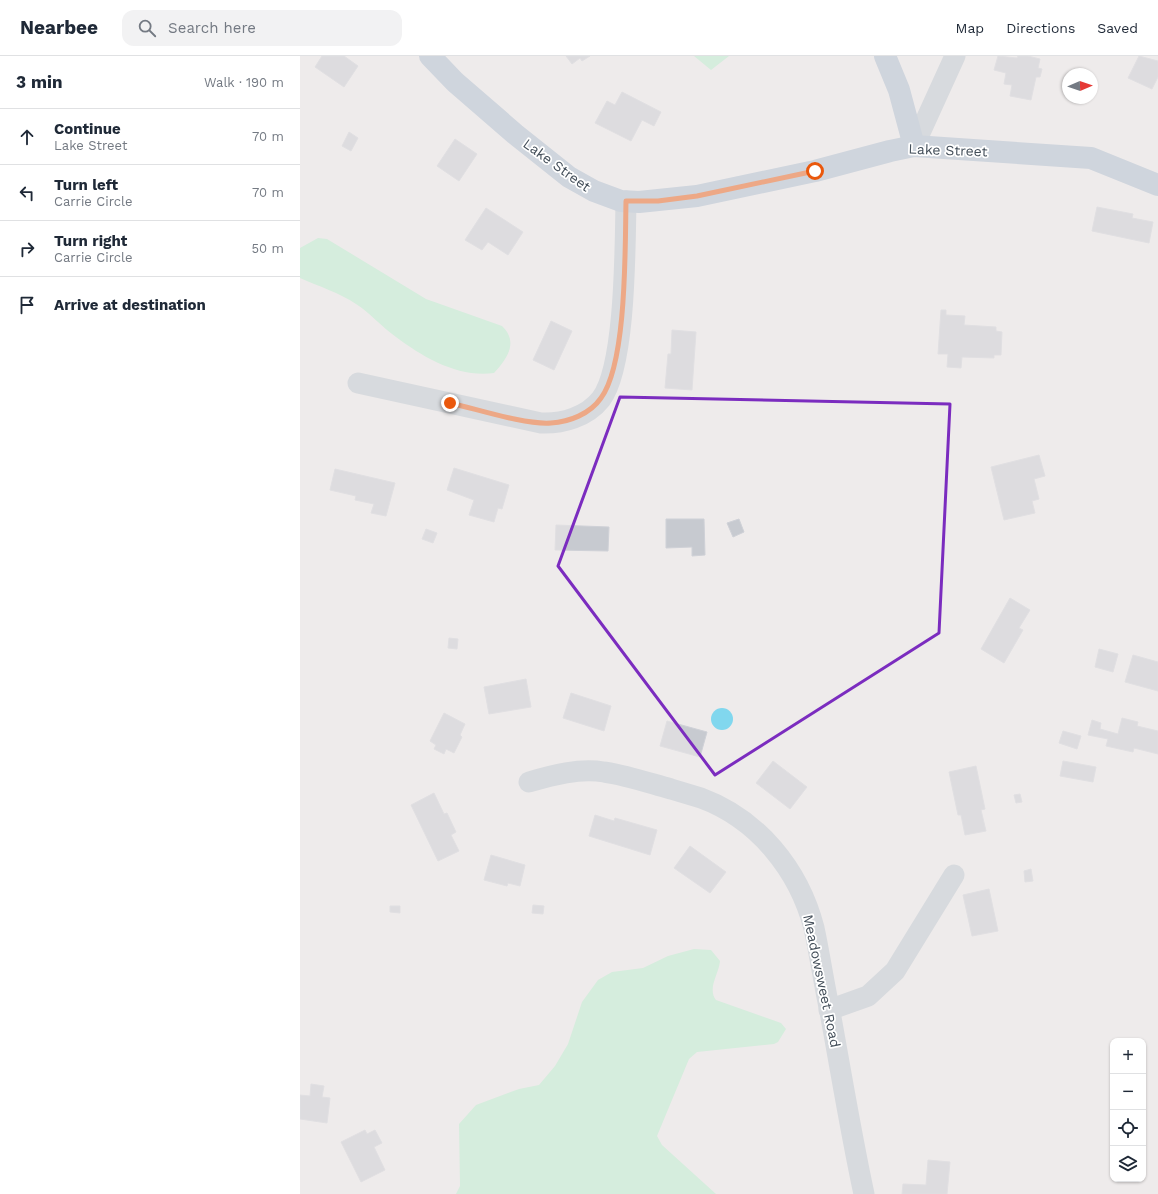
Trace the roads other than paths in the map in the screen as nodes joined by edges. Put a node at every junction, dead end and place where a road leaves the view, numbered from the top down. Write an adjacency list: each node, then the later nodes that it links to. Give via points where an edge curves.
1 (430, 56): 6 (main road, Lake Street, via 455,82 515,134 570,177 607,197)
2 (885, 56): 4 (main road, via 899,90)
3 (955, 56): 4 (street)
4 (914, 146): 5 (main road, Lake Street, via 1092,158); 6 (main road, Lake Street, via 815,171 697,196 658,201)
5 (1158, 185)
6 (626, 201): 7 (street, via 622,298 616,359 601,400 587,411 560,422 541,423)
7 (358, 383)
8 (530, 782): 10 (street, Meadowsweet Road, via 580,771 626,776 702,799 742,820 774,850 787,866 797,886 813,928)
9 (954, 875): 10 (street, via 895,971 868,996)
10 (829, 1010): 11 (street, Meadowsweet Road)
11 (864, 1194)

